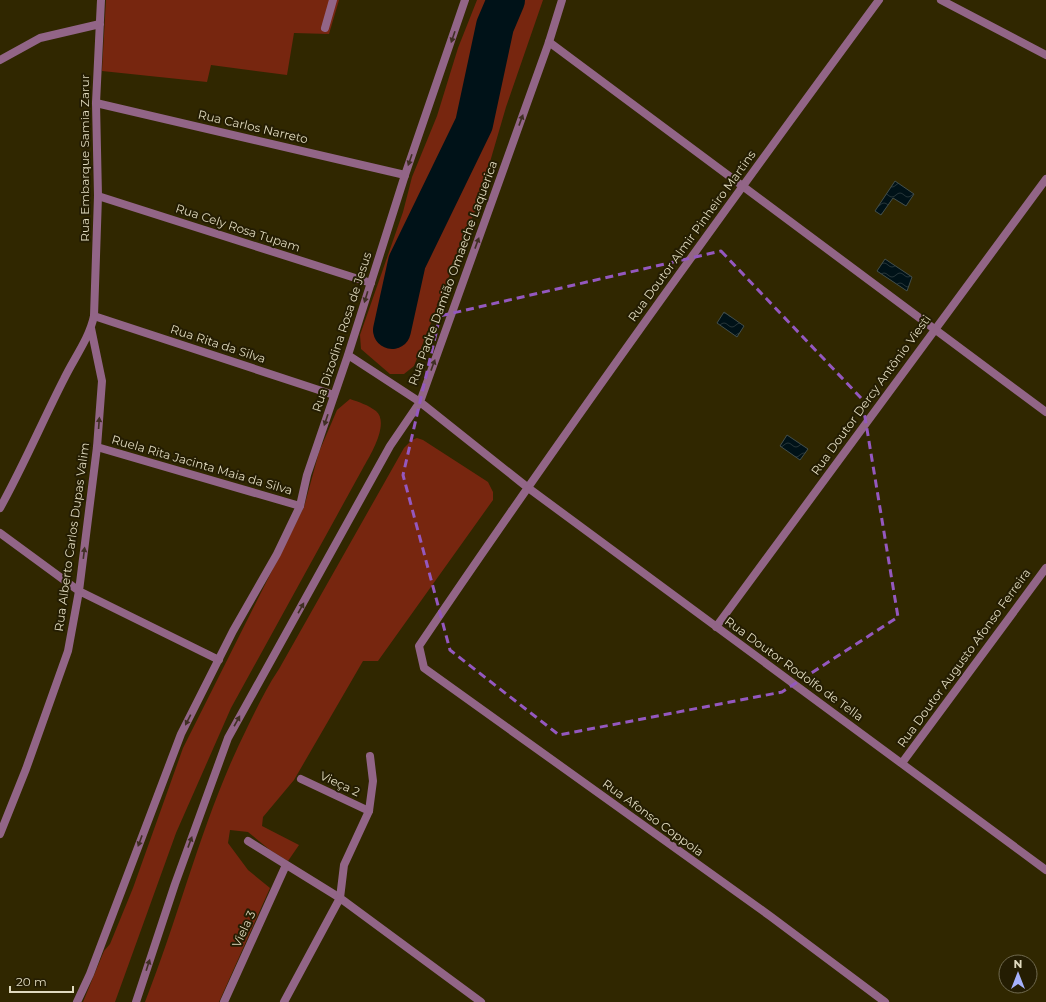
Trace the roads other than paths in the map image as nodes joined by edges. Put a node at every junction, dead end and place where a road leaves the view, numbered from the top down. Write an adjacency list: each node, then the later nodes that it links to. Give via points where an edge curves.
1 (101, 0): 7 (street, Rua Embarque Samia Zarur)
2 (333, 0): 8 (street)
3 (466, 0): 13 (street, Rua Dizodina Rosa de Jesus, one-way to 13)
4 (562, 0): 9 (street, Rua Padre Damião Omaeche Laquerica)
5 (879, 0): 15 (street, Rua Doutor Almir Pinheiro Martins)
6 (941, 0): 10 (street)
7 (100, 24): 11 (street, via 40,38); 12 (street, Rua Embarque Samia Zarur)
8 (324, 28)
9 (549, 42): 15 (street); 23 (street, Rua Padre Damião Omaeche Laquerica, one-way to 9)
10 (1046, 54)
11 (0, 60)
12 (96, 103): 13 (street, Rua Carlos Narreto); 16 (street, Rua Embarque Samia Zarur)
13 (405, 175): 17 (street, Rua Dizodina Rosa de Jesus)
14 (1046, 179): 20 (street, Rua Doutor Dercy Antônio Viesti)
15 (742, 186): 20 (street); 26 (street, Rua Doutor Almir Pinheiro Martins)
16 (98, 196): 17 (street, Rua Cely Rosa Tupam); 18 (street, Rua Embarque Samia Zarur)
17 (371, 283): 21 (street, Rua Dizodina Rosa de Jesus, one-way to 21)
18 (94, 316): 19 (street, Rua Embarque Samia Zarur); 22 (street, Rua Rita da Silva)
19 (91, 328): 25 (street, Rua Alberto Carlos Dupas Valim, one-way to 19, via 102,381); 28 (street)
20 (934, 329): 24 (street); 32 (street, Rua Doutor Dercy Antônio Viesti)
21 (348, 355): 22 (street, Rua Dizodina Rosa de Jesus); 23 (street)
22 (334, 395): 27 (street, Rua Dizodina Rosa de Jesus, one-way to 27, via 307,475)
23 (420, 402): 26 (street, Rua Padre Damião Omaeche Laquerica); 44 (street, one-way to 23, via 175,884 228,738 390,446)
24 (1046, 412)
25 (97, 447): 27 (street, Ruela Rita Jacinta Maia da Silva); 31 (street, Rua Alberto Carlos Dupas Valim, one-way to 25)
26 (527, 487): 32 (street, Rua Doutor Rodolfo de Tella); 48 (street, Rua Afonso Coppola, via 419,646 424,668 770,916)
27 (300, 506): 33 (street, Rua Dizodina Rosa de Jesus)
28 (0, 508)
29 (0, 533): 31 (street)
30 (1046, 568): 35 (street, Rua Doutor Augusto Afonso Ferreira)
31 (79, 591): 33 (street); 38 (street, Rua Alberto Carlos Dupas Valim, via 68,651)
32 (716, 627): 35 (street, Rua Doutor Rodolfo de Tella)
33 (219, 660): 43 (street, Rua Dizodina Rosa de Jesus, one-way to 43, via 181,734)
34 (370, 756): 37 (street, via 373,781)
35 (902, 763): 41 (street, Rua Doutor Rodolfo de Tella)
36 (301, 779): 37 (street, Vieça 2)
37 (369, 811): 42 (street, via 344,865)
38 (0, 834)
39 (248, 841): 40 (street)
40 (286, 866): 42 (street); 45 (street, Viela 3)
41 (1046, 870)
42 (340, 898): 46 (street); 47 (street)
43 (77, 1002)
44 (136, 1002)
45 (224, 1002)
46 (284, 1002)
47 (481, 1002)
48 (885, 1002)

